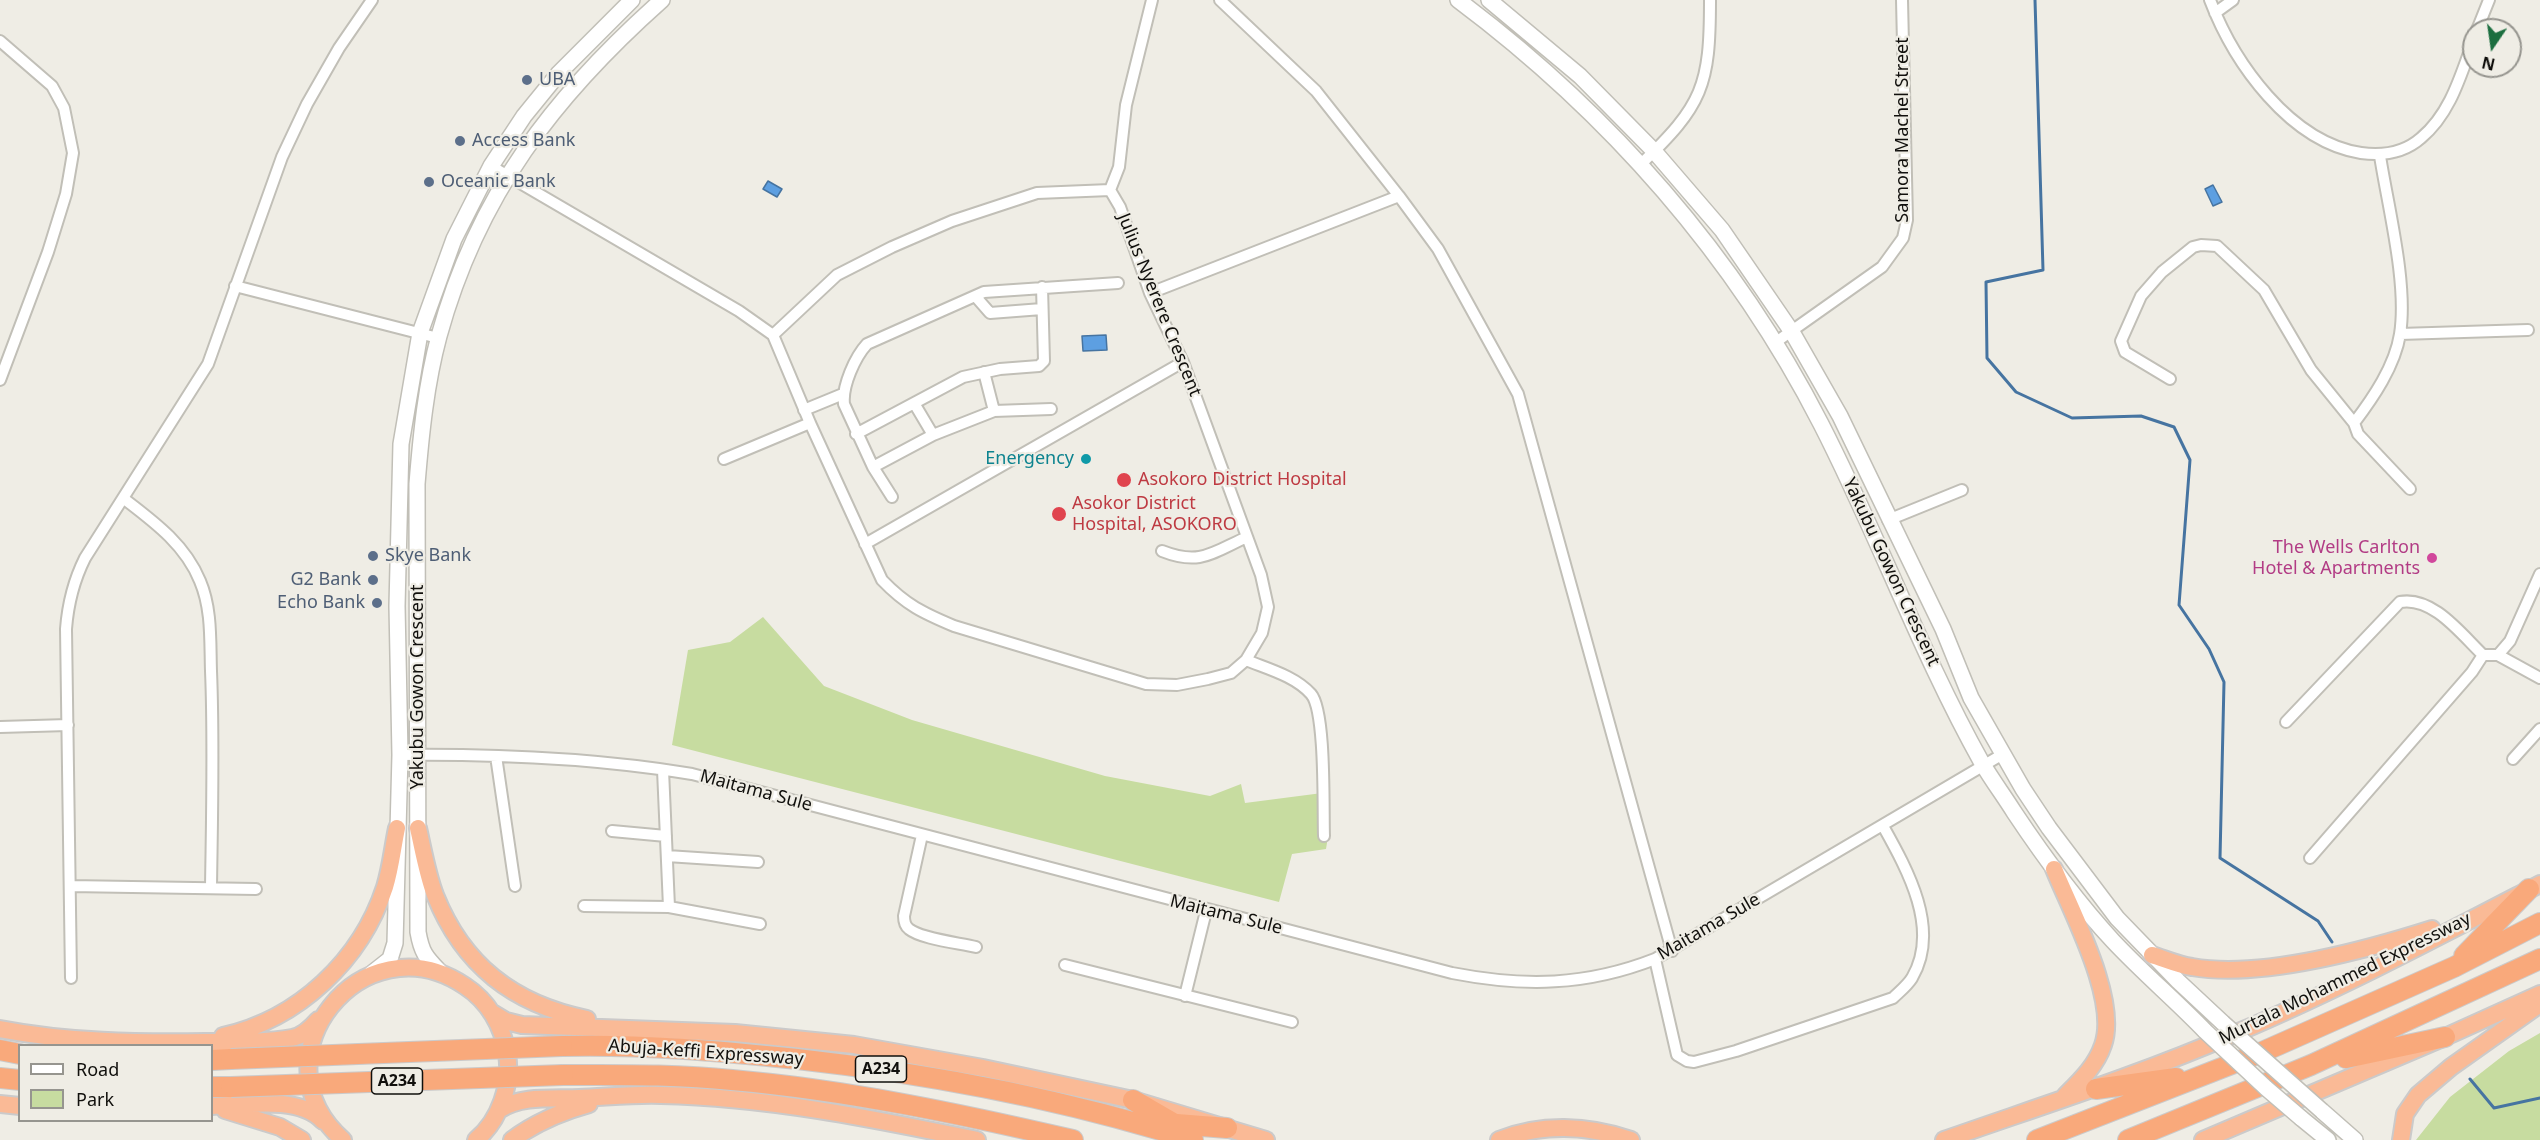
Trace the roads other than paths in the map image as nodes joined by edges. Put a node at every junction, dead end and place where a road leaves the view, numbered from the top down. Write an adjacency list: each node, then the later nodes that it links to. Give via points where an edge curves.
1 (372, 0): 26 (street, via 339,48 290,140)
2 (632, 0): 21 (main road, Yakubu Gowon Crescent, via 559,73)
3 (662, 0): 22 (main road, Yakubu Gowon Crescent, via 561,102)
4 (1152, 0): 23 (street, via 1126,105 1119,167)
5 (1220, 0): 24 (street, via 1316,91)
6 (1458, 0): 13 (main road, Yakubu Gowon Crescent)
7 (1489, 0): 18 (main road, Yakubu Gowon Crescent, via 1580,76)
8 (1710, 0): 18 (street, via 1710,42 1700,94 1686,117)
9 (1902, 0): 32 (street, Samora Machel Street, via 1907,219 1903,238 1882,267)
10 (2210, 0): 14 (street)
11 (2232, 0): 14 (street)
12 (2489, 0): 15 (street)
13 (1479, 6): 20 (main road, Yakubu Gowon Crescent, via 1585,106)
14 (2215, 13): 19 (street, via 2243,62 2286,115 2332,145)
15 (2482, 18)
16 (0, 41): 41 (street, via 52,86 63,108 73,153 66,194 51,242)
17 (2462, 71): 19 (street, via 2451,100 2429,130 2408,147)
18 (1654, 151): 20 (street); 32 (main road, Yakubu Gowon Crescent, via 1722,230)
19 (2380, 156): 34 (street, via 2402,294)
20 (1640, 165): 37 (main road, Yakubu Gowon Crescent, via 1711,248)
21 (490, 166): 22 (street); 33 (main road, Yakubu Gowon Crescent, via 454,239)
22 (507, 176): 35 (street, via 739,310); 36 (main road, Yakubu Gowon Crescent, via 463,266)
23 (1110, 190): 28 (street, Julius Nyerere Crescent, via 1120,207); 35 (street, via 1038,193 952,221 837,275)
24 (1399, 195): 28 (street); 100 (street, via 1438,249 1518,394)
25 (1118, 283): 27 (street)
26 (236, 286): 33 (street); 56 (street, via 208,364)
27 (1042, 287): 29 (street, via 984,292); 30 (street)
28 (1150, 293): 38 (street, Julius Nyerere Crescent)
29 (976, 297): 30 (street, via 990,313); 42 (street, via 867,344)
30 (1042, 309): 39 (street, via 1044,362 1039,366)
31 (2528, 330): 34 (street)
32 (1792, 332): 37 (street, Samora Machel Street); 57 (main road, Yakubu Gowon Crescent, via 1840,416)
33 (420, 333): 36 (street); 71 (main road, Yakubu Gowon Crescent, via 401,444 397,606)
34 (2400, 334): 48 (street, via 2393,358)
35 (773, 335): 45 (street)
36 (438, 338): 72 (main road, Yakubu Gowon Crescent, via 417,484)
37 (1776, 342): 75 (main road, Yakubu Gowon Crescent, via 1822,426)
38 (1184, 363): 58 (street, Julius Nyerere Crescent); 59 (street)
39 (984, 372): 43 (street, via 963,377); 46 (street)
40 (2170, 379): 48 (street, via 2125,352 2121,341 2141,296 2162,272 2193,247 2217,246 2264,290 2311,370)
41 (0, 380)
42 (843, 394): 45 (street); 49 (street)
43 (914, 403): 49 (street); 50 (street)
44 (1051, 409): 46 (street)
45 (804, 410): 47 (street)
46 (994, 411): 50 (street)
47 (810, 423): 51 (street); 59 (street)
48 (2354, 423): 53 (street, via 2358,434)
49 (856, 434): 52 (street)
50 (933, 435): 52 (street)
51 (724, 459)
52 (873, 466): 55 (street)
53 (2410, 489)
54 (1962, 490): 57 (street)
55 (892, 496)
56 (123, 498): 67 (street, via 85,558 72,588 66,629); 90 (street, via 163,529 181,549 200,580 207,603 212,702)
57 (1888, 520): 70 (main road, Yakubu Gowon Crescent, via 1943,629 1971,698)
58 (1247, 537): 60 (street, via 1192,560); 64 (street, Julius Nyerere Crescent, via 1268,607 1262,633)
59 (865, 544): 64 (street, via 882,580 901,600 954,626 1146,684 1208,680 1231,673)
60 (1162, 551)
61 (2540, 574): 63 (street, via 2510,641)
62 (2483, 655): 63 (street); 66 (street, via 2433,609 2410,600 2400,602); 85 (street)
63 (2498, 655): 65 (street)
64 (1246, 660): 83 (street, via 1295,681 1313,696 1320,722)
65 (2540, 678)
66 (2286, 722)
67 (68, 725): 68 (street); 88 (street)
68 (0, 727)
69 (2540, 729): 74 (street)
70 (2002, 754): 75 (street, Maitama Sule); 101 (main road, Yakubu Gowon Crescent, via 2077,867)
71 (400, 755): 72 (street, Maitama Sule); 78 (main road, Yakubu Gowon Crescent)
72 (417, 755): 73 (street, Maitama Sule); 79 (main road, Yakubu Gowon Crescent)
73 (496, 756): 76 (street, Maitama Sule, via 578,759); 89 (street)
74 (2513, 759)
75 (1983, 765): 77 (street, Maitama Sule); 87 (main road, Yakubu Gowon Crescent)
76 (663, 770): 81 (street, Maitama Sule, via 692,774); 82 (street)
77 (1883, 826): 100 (street, Maitama Sule); 102 (street, via 1919,901 1923,924 1912,979 1893,998 1736,1051 1687,1061 1677,1054)
78 (397, 828): 107 (main road, Yakubu Gowon Crescent, via 395,943 390,959); 118 (highway, via 385,886 364,932 337,970 304,999 274,1018 237,1033)
79 (418, 828): 106 (main road, Yakubu Gowon Crescent, via 418,932 426,958); 115 (highway, via 434,894 466,952 490,977 543,1006 574,1017)
80 (612, 831): 82 (street)
81 (922, 835): 95 (street, Maitama Sule); 99 (street, via 905,923 921,934)
82 (666, 836): 84 (street)
83 (1324, 836)
84 (667, 856): 86 (street); 94 (street)
85 (2310, 858)
86 (758, 862)
87 (2054, 869): 128 (highway, via 2103,988 2107,1016 2103,1046 2089,1072); 155 (main road, Yakubu Gowon Crescent, bridge, via 2110,937 2205,1031)
88 (70, 886): 90 (street); 108 (street)
89 (515, 886)
90 (211, 887): 92 (street)
91 (2535, 887): 96 (highway, Murtala Mohammed Expressway); 105 (highway)
92 (256, 889)
93 (584, 906): 94 (street)
94 (669, 907): 98 (street)
95 (1206, 910): 102 (street, Maitama Sule, via 1489,980 1520,983 1589,979 1623,972); 110 (street)
96 (2476, 916): 101 (highway, via 2382,945 2254,968 2191,967); 126 (highway, Murtala Mohammed Expressway, via 2234,1035)
97 (2540, 923): 105 (highway, Murtala Mohammed Expressway)
98 (760, 924)
99 (976, 947)
100 (1672, 951): 102 (street, Maitama Sule)
101 (2152, 955): 156 (main road, Yakubu Gowon Crescent, bridge)
102 (1655, 959)
103 (2540, 959): 122 (highway)
104 (1065, 965): 110 (street)
105 (2454, 968): 123 (highway, Murtala Mohammed Expressway)
106 (442, 974): 107 (highway, via 398,968); 112 (highway, via 470,989)
107 (369, 976): 113 (highway, via 343,992)
108 (71, 978)
109 (2540, 994): 117 (highway)
110 (1185, 996): 114 (street)
111 (2540, 1004): 157 (highway, via 2418,1095 2405,1114)
112 (491, 1012): 115 (highway, Abuja-Keffi Expressway, via 522,1025); 135 (highway, via 503,1035 508,1060 505,1094)
113 (323, 1015): 118 (highway, via 294,1038); 138 (highway, via 310,1047 309,1073 314,1098)
114 (1292, 1022)
115 (627, 1027): 132 (highway, Abuja-Keffi Expressway, via 854,1045)
116 (0, 1029): 118 (highway, via 120,1042)
117 (2445, 1037): 122 (highway); 154 (highway)
118 (192, 1042)
119 (0, 1050): 120 (highway)
120 (18, 1054)
121 (213, 1060): 136 (highway, Abuja-Keffi Expressway / A234, bridge, via 609,1045 714,1051 875,1068 1042,1099)
122 (2312, 1065): 153 (highway)
123 (2205, 1074): 126 (highway); 152 (highway, Murtala Mohammed Expressway)
124 (0, 1078): 125 (highway)
125 (18, 1080)
126 (2096, 1089): 128 (highway, Murtala Mohammed Expressway)
127 (660, 1095): 135 (highway, via 532,1100 515,1102); 143 (highway, via 577,1107 554,1114); 144 (highway, via 735,1099 816,1110)
128 (2062, 1098): 151 (highway, Murtala Mohammed Expressway)
129 (213, 1099): 145 (highway, Abuja-Keffi Expressway / A234, bridge, via 231,1087 563,1075 681,1077 781,1085 932,1110)
130 (213, 1100): 138 (highway, via 287,1104 310,1111)
131 (213, 1100): 140 (highway)
132 (1133, 1100): 137 (highway); 139 (highway, Abuja-Keffi Expressway)
133 (0, 1104): 134 (highway)
134 (18, 1106)
135 (499, 1110): 142 (highway)
136 (1136, 1122): 137 (highway); 146 (highway, Abuja-Keffi Expressway / A234)
137 (1173, 1124): 139 (highway); 147 (highway)
138 (330, 1128): 141 (highway)
139 (1227, 1128): 148 (highway, Abuja-Keffi Expressway)
140 (302, 1140)
141 (343, 1140)
142 (476, 1140)
143 (512, 1140)
144 (977, 1140)
145 (1073, 1140)
146 (1193, 1140)
147 (1200, 1140)
148 (1266, 1140)
149 (1499, 1140): 150 (highway, via 1532,1130 1566,1126)
150 (1631, 1140)
151 (1944, 1140)
152 (2037, 1140)
153 (2128, 1140)
154 (2204, 1140)
155 (2328, 1140)
156 (2355, 1140)
157 (2401, 1140)

